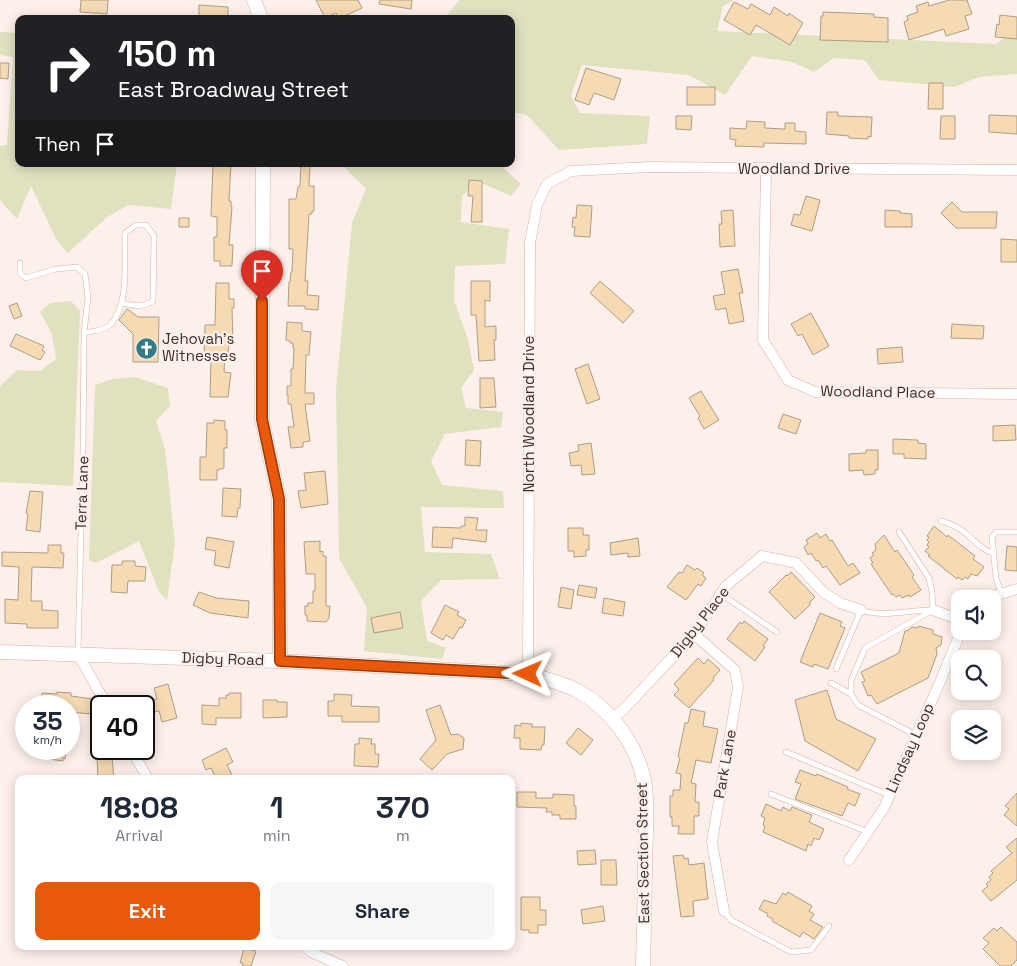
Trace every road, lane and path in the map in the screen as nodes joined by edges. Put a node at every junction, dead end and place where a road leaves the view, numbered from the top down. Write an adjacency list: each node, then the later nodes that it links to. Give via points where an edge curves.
1 (254, 0): 2 (street)
2 (260, 15)
3 (263, 167): 27 (street, via 262,419 279,499)
4 (766, 169): 5 (street, Woodland Drive); 6 (street, Woodland Drive, via 650,167); 10 (street, Woodland Place, via 763,340 788,380 815,392)
5 (1017, 170)
6 (571, 171): 29 (street, North Woodland Drive, via 547,184 537,206 530,243)
7 (20, 262): 9 (lane, Terra Lane, via 20,273 26,278 77,267 85,274 88,298)
8 (123, 303): 8 (lane, via 139,306 153,301 154,236 146,225 136,225 125,233); 9 (lane, via 110,325)
9 (84, 333): 26 (lane, Terra Lane)
10 (1017, 394)
11 (941, 521): 14 (lane, via 951,524 985,551)
12 (900, 532): 20 (lane, via 929,578)
13 (1017, 532): 14 (lane, via 996,532 992,537)
14 (993, 553): 15 (lane)
15 (1000, 590)
16 (1017, 590): 17 (street)
17 (1001, 593)
18 (721, 594): 19 (street, Digby Place, via 762,556 796,563 823,592 840,603); 22 (lane); 23 (street, Digby Place)
19 (861, 610): 20 (lane, Digby Place, via 871,614); 28 (lane)
20 (933, 610): 21 (street, Digby Place); 31 (lane, via 866,648 851,681)
21 (951, 617)
22 (777, 632)
23 (694, 634): 33 (street, Digby Place); 42 (street, Park Lane, via 735,670 738,687 712,842)
24 (957, 640): 34 (street, Lindsay Loop)
25 (0, 652): 26 (street, Digby Road)
26 (78, 654): 27 (street, Digby Road); 32 (street)
27 (280, 661): 29 (street, Digby Road)
28 (836, 669)
29 (528, 674): 33 (street, Digby Road, via 577,690)
30 (831, 684): 31 (lane)
31 (851, 694): 34 (lane, via 858,705)
32 (101, 695)
33 (613, 718): 46 (street, East Section Street, via 631,746 644,781)
34 (916, 735): 39 (street, Lindsay Loop)
35 (786, 752): 39 (lane)
36 (137, 760): 37 (street)
37 (146, 775)
38 (771, 794): 40 (lane)
39 (889, 795): 40 (street, Lindsay Loop)
40 (868, 832): 41 (street, Lindsay Loop)
41 (849, 860)
42 (724, 912): 43 (lane, via 731,920 792,952 810,950)
43 (829, 926)
44 (310, 950): 45 (street)
45 (343, 966)
46 (643, 966)

